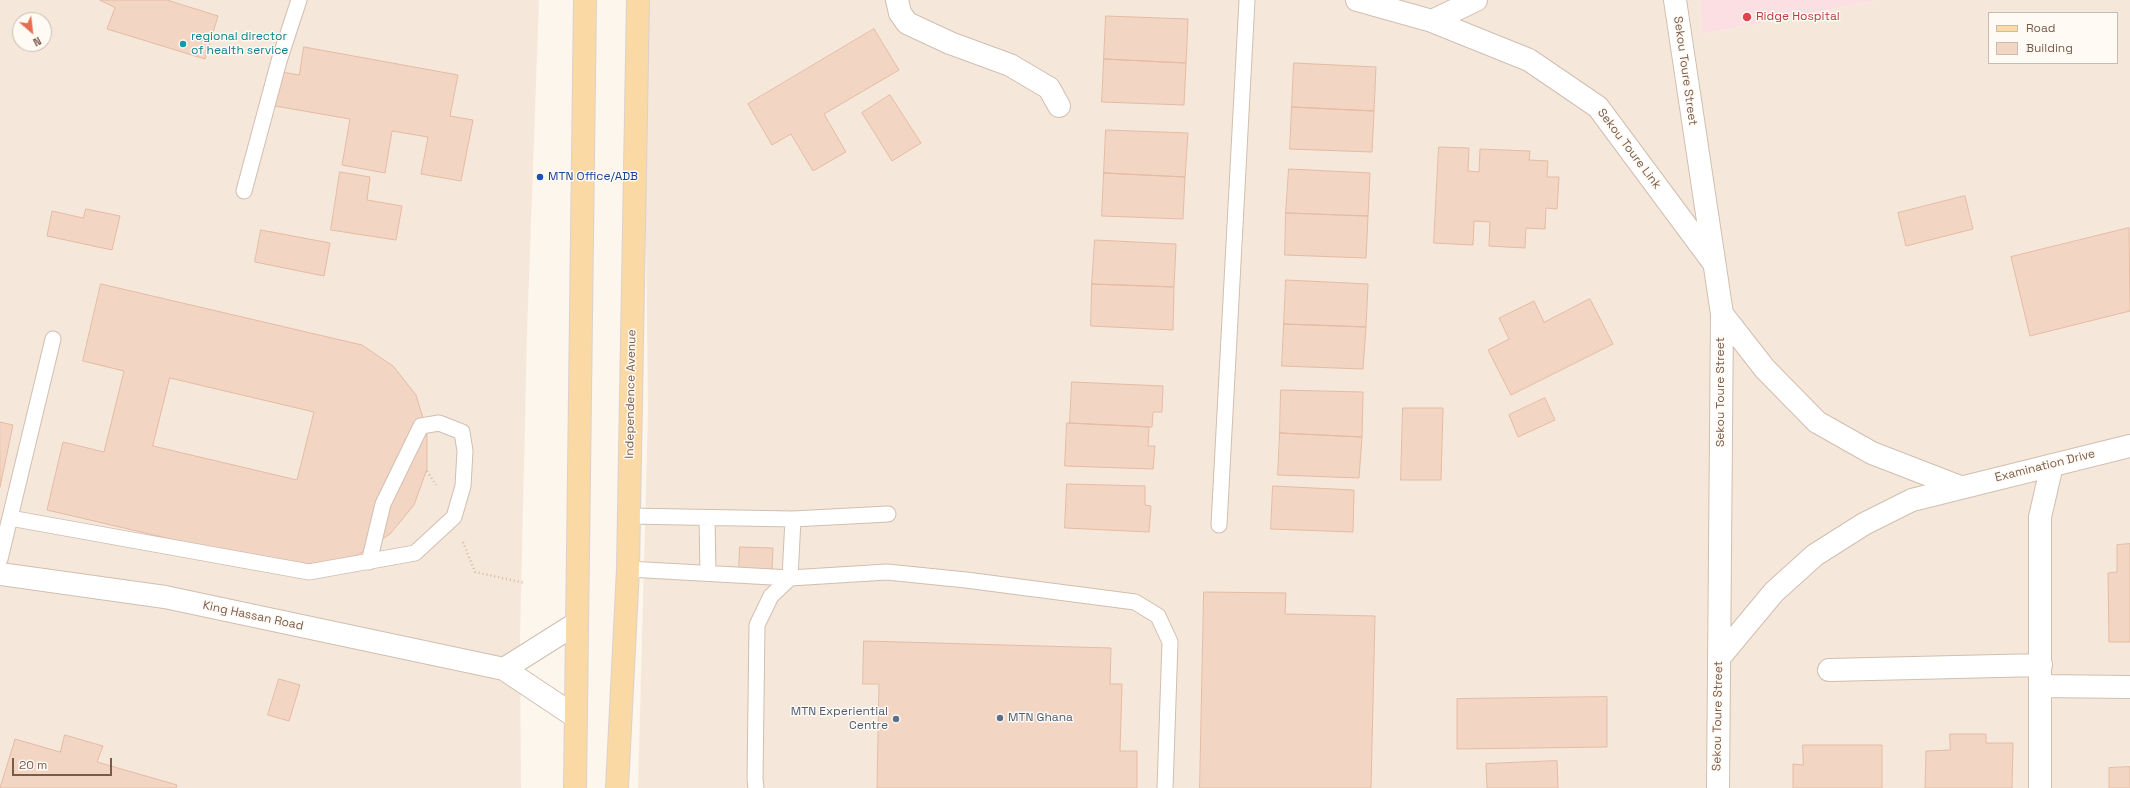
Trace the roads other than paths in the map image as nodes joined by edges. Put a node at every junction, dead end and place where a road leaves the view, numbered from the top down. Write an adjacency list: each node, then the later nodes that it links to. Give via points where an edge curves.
1 (299, 0): 11 (lane, via 279,61)
2 (585, 0): 30 (main road)
3 (898, 0): 10 (street, via 900,13 907,23 950,43 1010,65 1049,88)
4 (1247, 0): 23 (lane)
5 (1357, 0): 9 (street, Sekou Toure Link)
6 (1476, 0): 9 (street)
7 (1675, 0): 12 (street, Sekou Toure Street)
8 (641, 6): 19 (main road, Independence Avenue)
9 (1432, 21): 12 (street, Sekou Toure Link, via 1529,60 1598,107)
10 (1059, 106)
11 (244, 190)
12 (1715, 265): 13 (street, Sekou Toure Street)
13 (1722, 314): 17 (street, via 1765,369 1817,422 1872,453); 31 (street, Sekou Toure Street)
14 (52, 339): 20 (lane)
15 (2130, 446): 16 (street, Examination Drive)
16 (2052, 464): 17 (street, Examination Drive); 34 (street, via 2040,517)
17 (1960, 487): 31 (street, Examination Drive, via 1912,500 1864,524 1815,554 1774,592)
18 (888, 514): 22 (lane)
19 (629, 516): 21 (lane); 26 (main road, Independence Avenue)
20 (10, 518): 24 (lane); 25 (lane, via 309,572)
21 (707, 518): 22 (lane); 27 (lane)
22 (793, 519): 29 (lane)
23 (1219, 525)
24 (0, 559)
25 (369, 562): 25 (lane, via 415,553 454,517 463,486 465,451 462,432 439,423 421,426 382,504)
26 (628, 569): 27 (lane); 38 (main road, Independence Avenue)
27 (708, 573): 29 (lane)
28 (0, 574): 32 (street, King Hassan Road, via 165,597)
29 (790, 578): 39 (lane, via 771,596 757,625); 40 (lane, via 887,572 1135,602 1158,616 1170,642)
30 (577, 623): 32 (street); 36 (main road)
31 (1719, 658): 41 (street, Sekou Toure Street)
32 (504, 669): 36 (street, King Hassan Road)
33 (1829, 670): 34 (street)
34 (2040, 676): 35 (street); 42 (street)
35 (2130, 687)
36 (576, 717): 37 (main road)
37 (575, 788)
38 (617, 788)
39 (756, 788)
40 (1165, 788)
41 (1718, 788)
42 (2040, 788)

